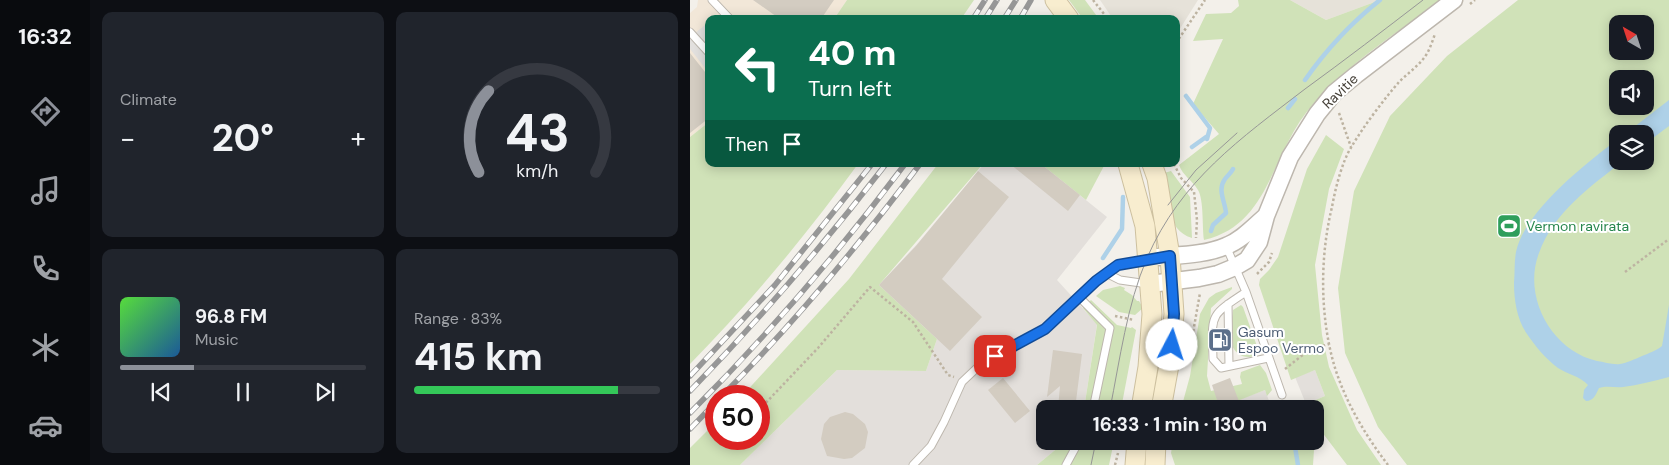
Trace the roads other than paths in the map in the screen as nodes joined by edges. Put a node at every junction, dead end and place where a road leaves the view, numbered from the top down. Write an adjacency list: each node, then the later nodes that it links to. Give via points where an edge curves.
1 (712, 0): 4 (lane)
2 (1055, 0): 5 (main road)
3 (1461, 3): 10 (street, Ravitie, via 1334,93 1286,164)
4 (726, 15)
5 (1066, 15)
6 (690, 32): 7 (lane)
7 (705, 49)
8 (1129, 167): 13 (main road, via 1142,212)
9 (1153, 167): 12 (main road)
10 (1266, 216): 11 (street, Ravitie, via 1240,239); 14 (street, Ravitie, via 1259,242 1247,260)
11 (1226, 246): 12 (street, Ravitie); 14 (lane)
12 (1170, 256): 13 (street, Ravitie); 16 (main road)
13 (1149, 258): 15 (lane, via 1118,265); 17 (main road)
14 (1236, 267): 16 (street, Ravitie, via 1199,278); 18 (lane)
15 (1108, 274): 17 (lane, via 1120,280); 19 (lane)
16 (1173, 281): 17 (street, Ravitie); 26 (main road, via 1174,326)
17 (1150, 284): 25 (main road, via 1151,330)
18 (1246, 292): 20 (lane); 21 (lane)
19 (1080, 298): 24 (lane, via 1110,328); 30 (lane, via 1045,329 980,364 962,382 931,446)
20 (1228, 304): 22 (lane); 22 (lane, via 1220,309 1212,324 1213,359 1221,368)
21 (1268, 358): 22 (lane); 23 (lane)
22 (1229, 366)
23 (1282, 395)
24 (1095, 400)
25 (1142, 400)
26 (1162, 400)
27 (1074, 450): 31 (lane)
28 (1136, 450): 32 (main road)
29 (1156, 450): 33 (main road)
30 (913, 465)
31 (1066, 465)
32 (1135, 465)
33 (1155, 465)

